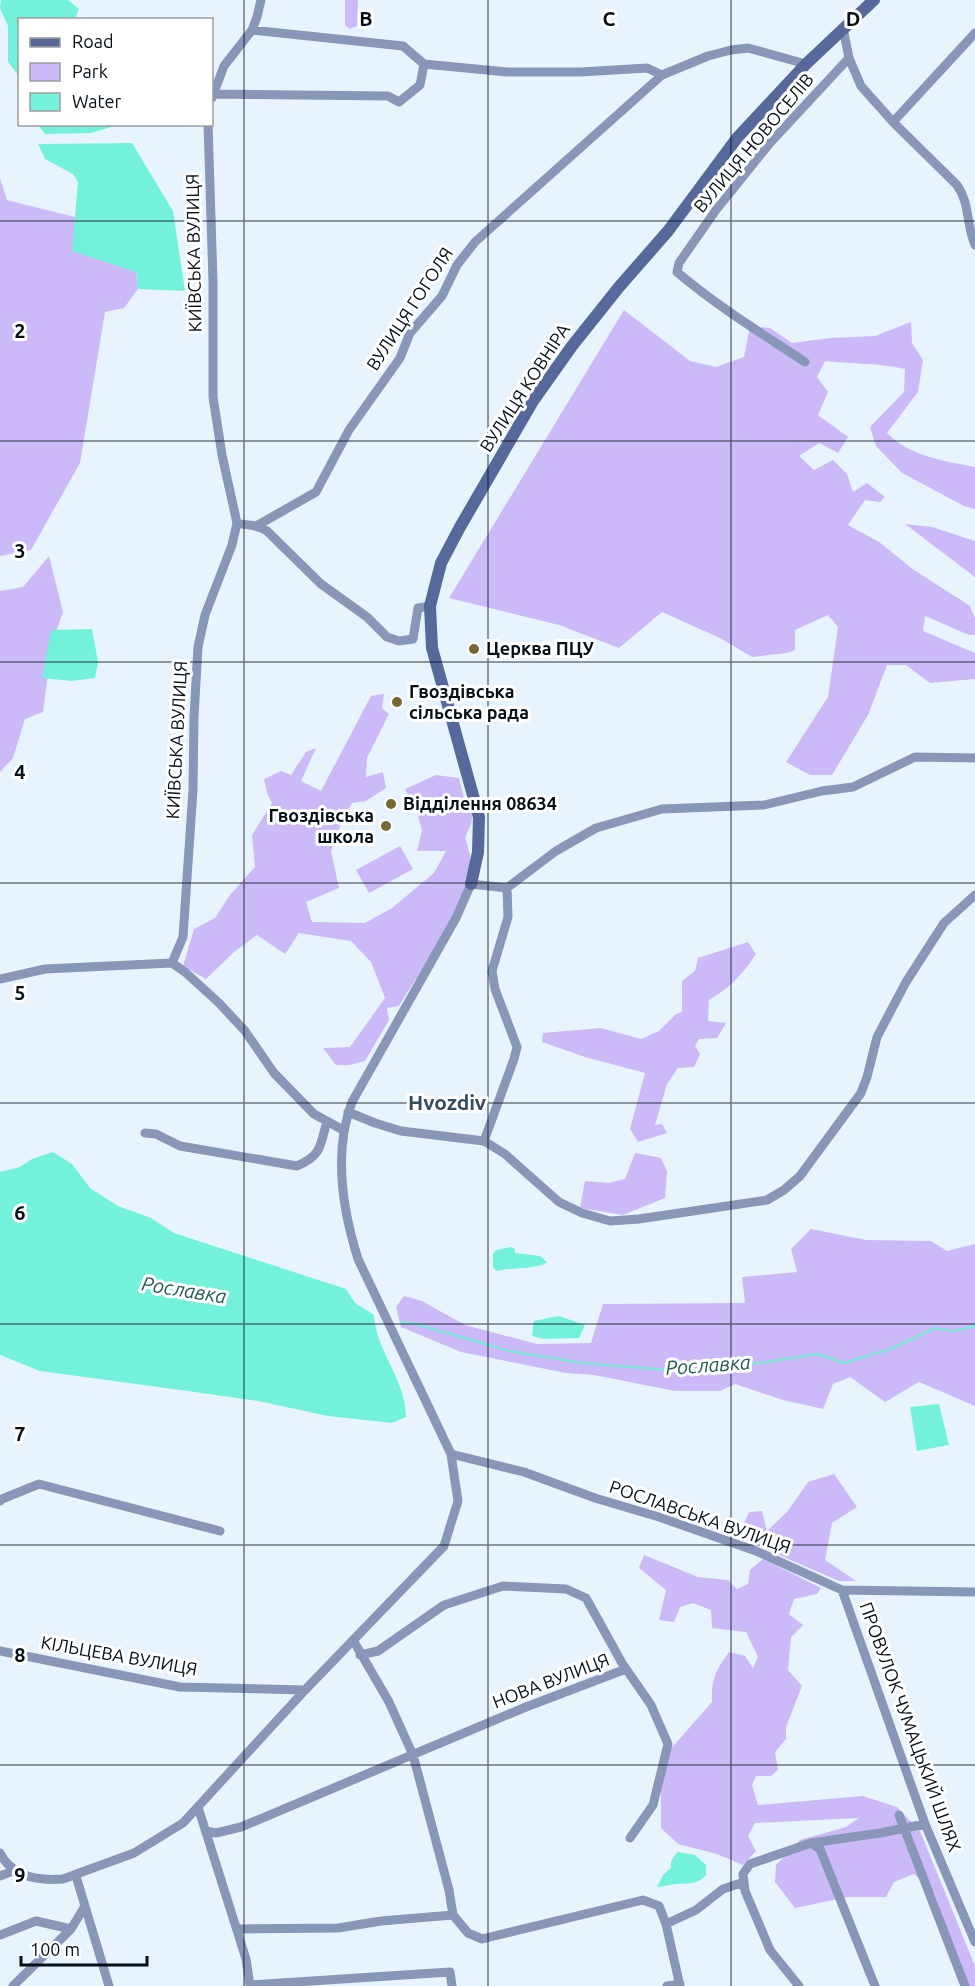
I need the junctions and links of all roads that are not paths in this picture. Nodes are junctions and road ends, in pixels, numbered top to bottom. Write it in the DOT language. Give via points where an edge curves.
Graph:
graph roads {
  1 [pos="261,0"];
  2 [pos="874,0"];
  3 [pos="843,28"];
  4 [pos="252,30"];
  5 [pos="975,33"];
  6 [pos="849,58"];
  7 [pos="424,64"];
  8 [pos="806,64"];
  9 [pos="662,75"];
  10 [pos="213,94"];
  11 [pos="213,97"];
  12 [pos="893,122"];
  13 [pos="208,126"];
  14 [pos="975,245"];
  15 [pos="805,362"];
  16 [pos="237,523"];
  17 [pos="258,525"];
  18 [pos="430,606"];
  19 [pos="975,758"];
  20 [pos="471,884"];
  21 [pos="507,888"];
  22 [pos="975,896"];
  23 [pos="172,963"];
  24 [pos="0,979"];
  25 [pos="348,1112"];
  26 [pos="327,1121"];
  27 [pos="343,1130"];
  28 [pos="145,1134"];
  29 [pos="484,1141"];
  30 [pos="451,1454"];
  31 [pos="0,1502"];
  32 [pos="220,1531"];
  33 [pos="842,1590"];
  34 [pos="975,1592"];
  35 [pos="353,1640"];
  36 [pos="0,1651"];
  37 [pos="360,1655"];
  38 [pos="626,1669"];
  39 [pos="305,1690"];
  40 [pos="413,1755"];
  41 [pos="198,1807"];
  42 [pos="899,1815"];
  43 [pos="925,1824"];
  44 [pos="905,1829"];
  45 [pos="206,1831"];
  46 [pos="630,1838"];
  47 [pos="811,1843"];
  48 [pos="0,1854"];
  49 [pos="13,1871"];
  50 [pos="0,1876"];
  51 [pos="76,1876"];
  52 [pos="744,1882"];
  53 [pos="85,1906"];
  54 [pos="453,1915"];
  55 [pos="666,1924"];
  56 [pos="71,1929"];
  57 [pos="237,1929"];
  58 [pos="0,1935"];
  59 [pos="975,1942"];
  60 [pos="250,1985"];
  61 [pos="680,1985"];
  62 [pos="13,1986"];
  63 [pos="109,1986"];
  64 [pos="452,1986"];
  65 [pos="667,1986"];
  66 [pos="799,1986"];
  67 [pos="875,1986"];
  68 [pos="965,1986"];
  1 -- 4 [label="street"];
  2 -- 3 [label="street, ВУЛИЦЯ КОВНІРА"];
  3 -- 6 [label="street"];
  3 -- 8 [label="street, ВУЛИЦЯ КОВНІРА"];
  4 -- 7 [label="street" via="403,45"];
  4 -- 10 [label="street" via="224,66"];
  5 -- 12 [label="street"];
  6 -- 12 [label="street" via="861,86"];
  6 -- 15 [label="street, ВУЛИЦЯ НОВОСЕЛІВ" via="770,143 716,210 679,263 677,272"];
  7 -- 9 [label="street" via="507,72 647,68"];
  7 -- 11 [label="street" via="420,85 399,102 388,96"];
  8 -- 9 [label="street, ВУЛИЦЯ ГОГОЛЯ" via="748,48 708,56"];
  8 -- 18 [label="street, ВУЛИЦЯ КОВНІРА" via="737,138 533,401 441,563"];
  9 -- 17 [label="street, ВУЛИЦЯ ГОГОЛЯ" via="474,242 442,296 410,333 400,358 349,430 316,492"];
  12 -- 14 [label="street" via="964,194"];
  13 -- 16 [label="street, КИЇВСЬКА ВУЛИЦЯ" via="213,397"];
  16 -- 17 [label="street"];
  16 -- 23 [label="street, КИЇВСЬКА ВУЛИЦЯ" via="198,647 183,937"];
  17 -- 18 [label="street" via="321,584 387,637 399,641 413,639 418,608"];
  18 -- 20 [label="street, ВУЛИЦЯ КОВНІРА" via="432,648 479,817 478,852"];
  19 -- 21 [label="street" via="915,757 853,787 764,805 662,809 596,828 556,851"];
  20 -- 21 [label="street"];
  20 -- 25 [label="street"];
  21 -- 29 [label="street" via="508,917 492,971 517,1047"];
  22 -- 29 [label="street" via="944,923 906,982 877,1037 861,1093 800,1176 767,1200 610,1221 559,1202 505,1154"];
  23 -- 24 [label="street" via="45,969"];
  23 -- 26 [label="street" via="219,1003 245,1031 274,1073 314,1114"];
  25 -- 27 [label="street"];
  25 -- 29 [label="street" via="401,1131"];
  26 -- 27 [label="street"];
  26 -- 28 [label="street" via="313,1159 297,1166 180,1146 156,1134"];
  27 -- 30 [label="street" via="341,1175 358,1258"];
  30 -- 33 [label="street, РОСЛАВСЬКА ВУЛИЦЯ" via="659,1517 756,1551"];
  30 -- 35 [label="street" via="458,1501 444,1546"];
  31 -- 32 [label="street" via="39,1484"];
  33 -- 34 [label="street, РОСЛАВСЬКА ВУЛИЦЯ"];
  33 -- 43 [label="street, ПРОВУЛОК ЧУМАЦЬКИЙ ШЛЯХ"];
  35 -- 37 [label="street"];
  35 -- 39 [label="street"];
  36 -- 39 [label="street, КІЛЬЦЕВА ВУЛИЦЯ" via="180,1687"];
  37 -- 38 [label="street" via="378,1651 454,1601 503,1586 566,1589 586,1598"];
  37 -- 40 [label="street" via="389,1702"];
  38 -- 40 [label="street, НОВА ВУЛИЦЯ"];
  38 -- 46 [label="street, НОВА ВУЛИЦЯ" via="651,1705 668,1744 653,1805"];
  39 -- 41 [label="street"];
  40 -- 45 [label="street, НОВА ВУЛИЦЯ" via="242,1827 216,1833"];
  40 -- 54 [label="street"];
  41 -- 45 [label="street"];
  41 -- 51 [label="street" via="183,1823 134,1853"];
  42 -- 44 [label="street"];
  43 -- 44 [label="street"];
  43 -- 59 [label="street, ПРОВУЛОК ЧУМАЦЬКИЙ ШЛЯХ"];
  44 -- 47 [label="street"];
  44 -- 68 [label="street"];
  45 -- 57 [label="street"];
  47 -- 52 [label="street" via="750,1864 743,1874"];
  47 -- 67 [label="street" via="820,1849"];
  48 -- 49 [label="street"];
  49 -- 50 [label="street"];
  49 -- 51 [label="street" via="51,1880"];
  51 -- 53 [label="street"];
  52 -- 55 [label="street" via="723,1889 696,1910"];
  52 -- 66 [label="street" via="770,1950"];
  53 -- 56 [label="street"];
  53 -- 63 [label="street"];
  54 -- 55 [label="street" via="468,1933 482,1939 642,1900 659,1905"];
  54 -- 57 [label="street" via="338,1928"];
  55 -- 61 [label="street"];
  56 -- 58 [label="street" via="36,1921"];
  56 -- 62 [label="street"];
  57 -- 60 [label="street"];
  60 -- 64 [label="street" via="450,1972"];
  61 -- 65 [label="street"];
}
